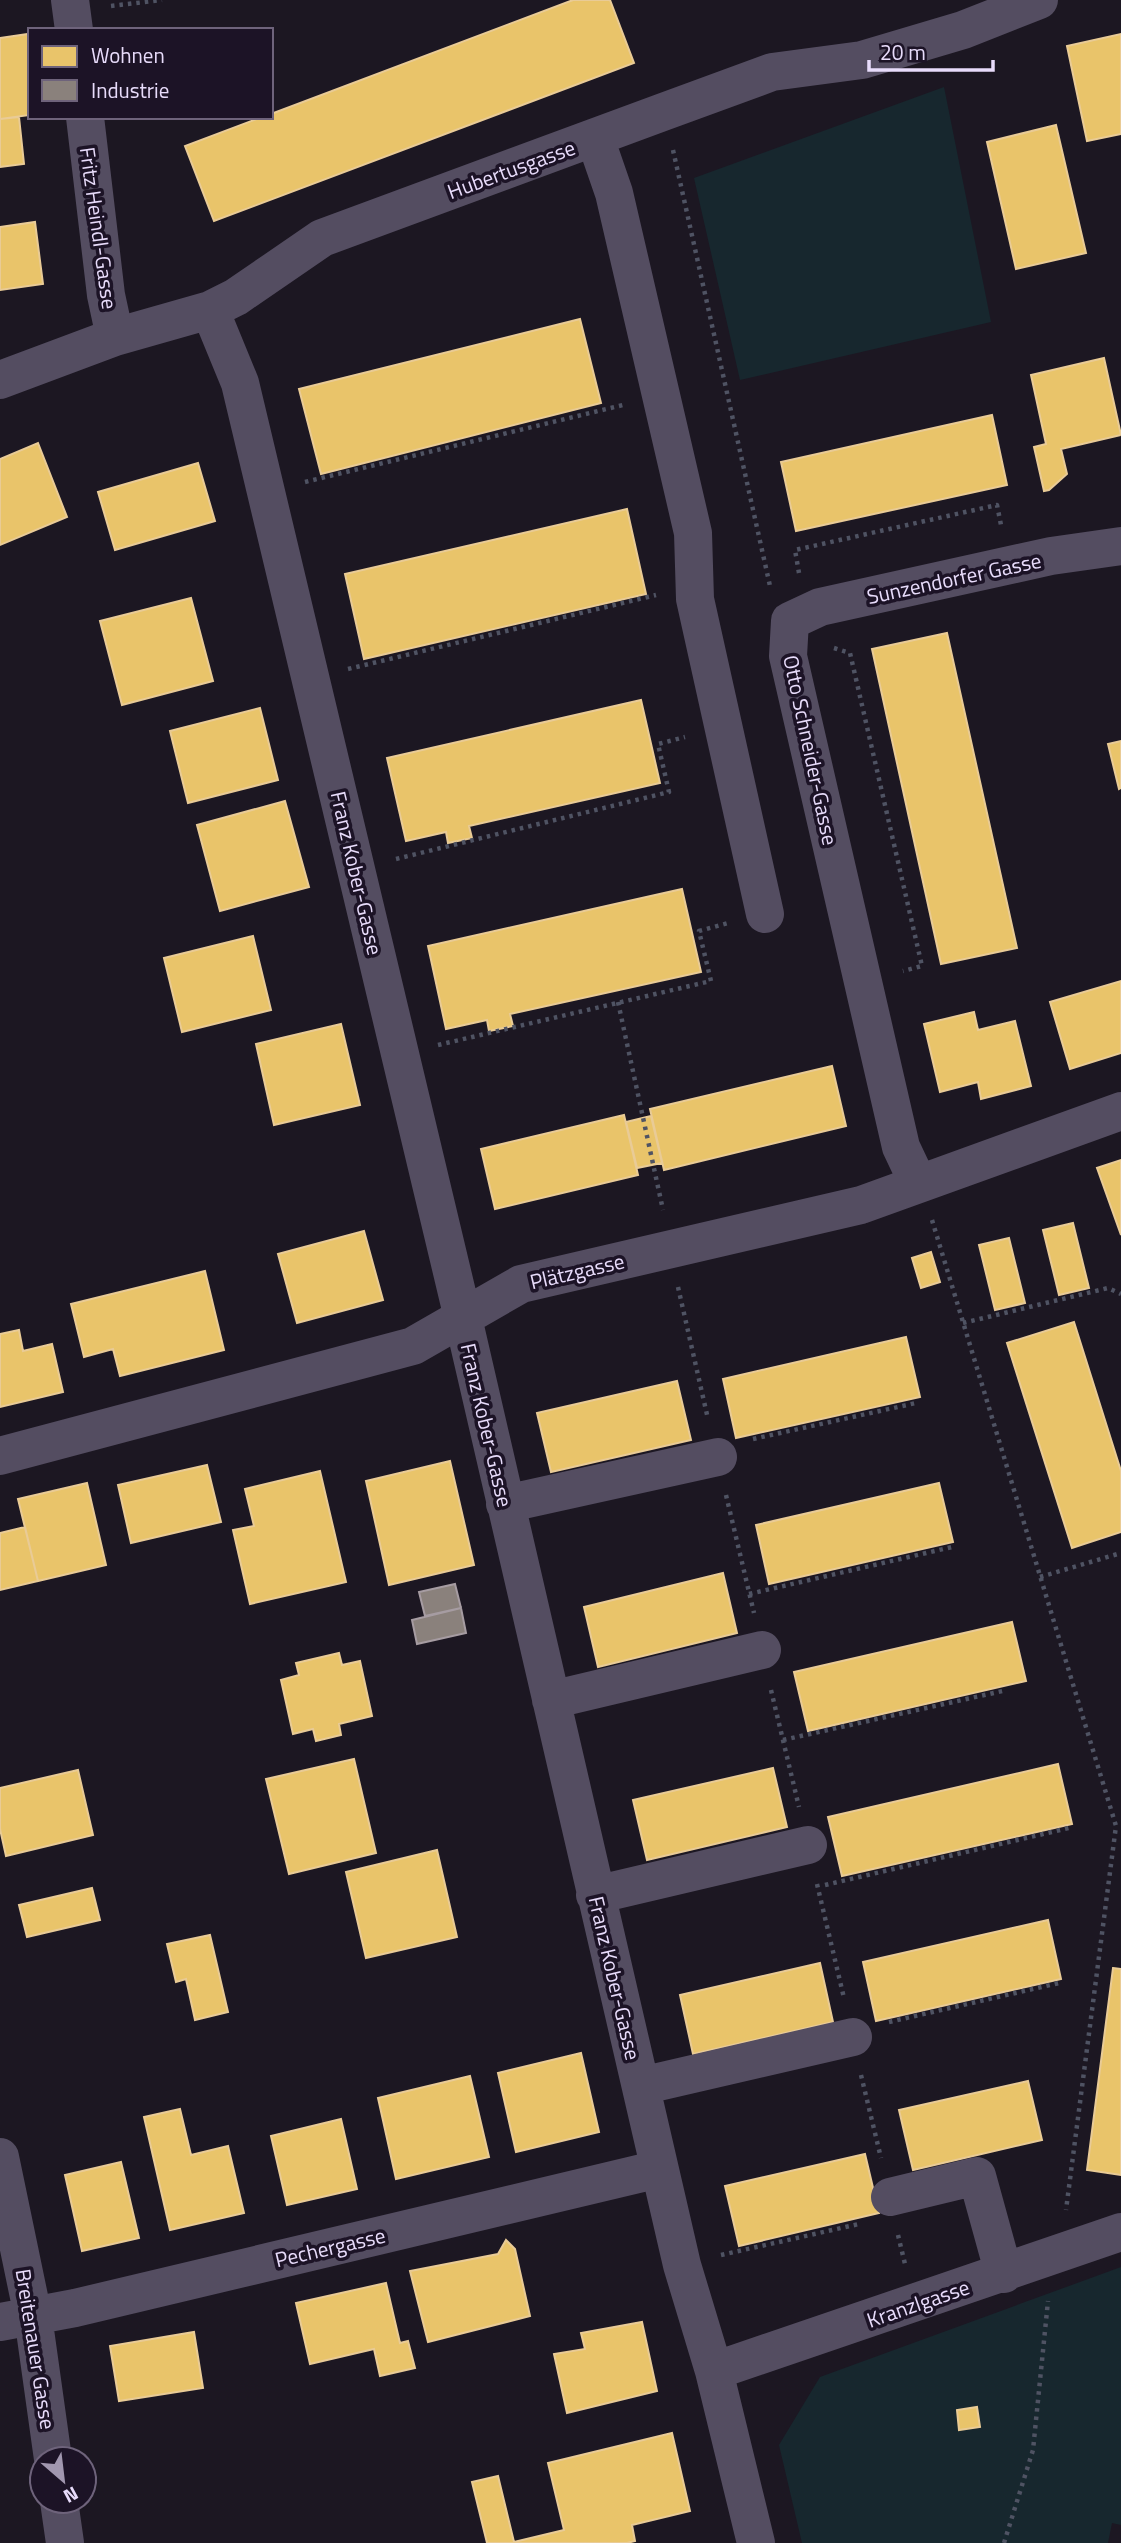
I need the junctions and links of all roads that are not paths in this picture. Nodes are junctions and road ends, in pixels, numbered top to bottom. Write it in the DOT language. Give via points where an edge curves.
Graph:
graph roads {
  1 [pos="1039,0"];
  2 [pos="960,15"];
  3 [pos="85,119"];
  4 [pos="595,138"];
  5 [pos="211,310"];
  6 [pos="116,337"];
  7 [pos="0,380"];
  8 [pos="1121,546"];
  9 [pos="790,621"];
  10 [pos="765,914"];
  11 [pos="1121,1111"];
  12 [pos="918,1184"];
  13 [pos="463,1318"];
  14 [pos="730,1449"];
  15 [pos="0,1456"];
  16 [pos="505,1504"];
  17 [pos="762,1650"];
  18 [pos="551,1700"];
  19 [pos="808,1845"];
  20 [pos="595,1895"];
  21 [pos="865,2031"];
  22 [pos="641,2086"];
  23 [pos="0,2157"];
  24 [pos="659,2169"];
  25 [pos="879,2209"];
  26 [pos="1121,2232"];
  27 [pos="1004,2274"];
  28 [pos="16,2319"];
  29 [pos="714,2371"];
  30 [pos="49,2445"];
  31 [pos="61,2515"];
  32 [pos="65,2543"];
  33 [pos="756,2543"];
  1 -- 2 [label="street, Hubertusgasse"];
  2 -- 4 [label="street, Hubertusgasse" via="862,60 772,72"];
  3 -- 6 [label="street, Fritz Heindl-Gasse" via="106,295"];
  4 -- 5 [label="street, Hubertusgasse" via="322,238"];
  4 -- 10 [label="street" via="614,193 693,533 695,599"];
  5 -- 6 [label="street, Hubertusgasse"];
  5 -- 13 [label="street, Franz Kober-Gasse" via="240,383"];
  6 -- 7 [label="street, Hubertusgasse"];
  8 -- 9 [label="street, Sunzendorfer Gasse" via="1051,556 820,607"];
  9 -- 12 [label="street, Otto Schneider-Gasse" via="788,656 901,1147"];
  11 -- 12 [label="street, Plätzgasse"];
  12 -- 13 [label="street, Plätzgasse" via="861,1205 521,1284"];
  13 -- 15 [label="street, Plätzgasse" via="413,1346"];
  13 -- 16 [label="street, Franz Kober-Gasse"];
  14 -- 16 [label="street"];
  16 -- 18 [label="street, Franz Kober-Gasse"];
  17 -- 18 [label="street"];
  18 -- 20 [label="street, Franz Kober-Gasse"];
  19 -- 20 [label="street"];
  20 -- 22 [label="street, Franz Kober-Gasse"];
  21 -- 22 [label="street"];
  22 -- 24 [label="street, Franz Kober-Gasse"];
  23 -- 28 [label="street, Breitenauer Gasse"];
  24 -- 28 [label="street, Pechergasse"];
  24 -- 29 [label="street, Franz Kober-Gasse"];
  25 -- 27 [label="street" via="977,2176"];
  26 -- 27 [label="street, Kranzlgasse"];
  27 -- 29 [label="street, Kranzlgasse"];
  28 -- 30 [label="street, Breitenauer Gasse"];
  29 -- 33 [label="street, Franz Kober-Gasse"];
  31 -- 32 [label="street"];
}
